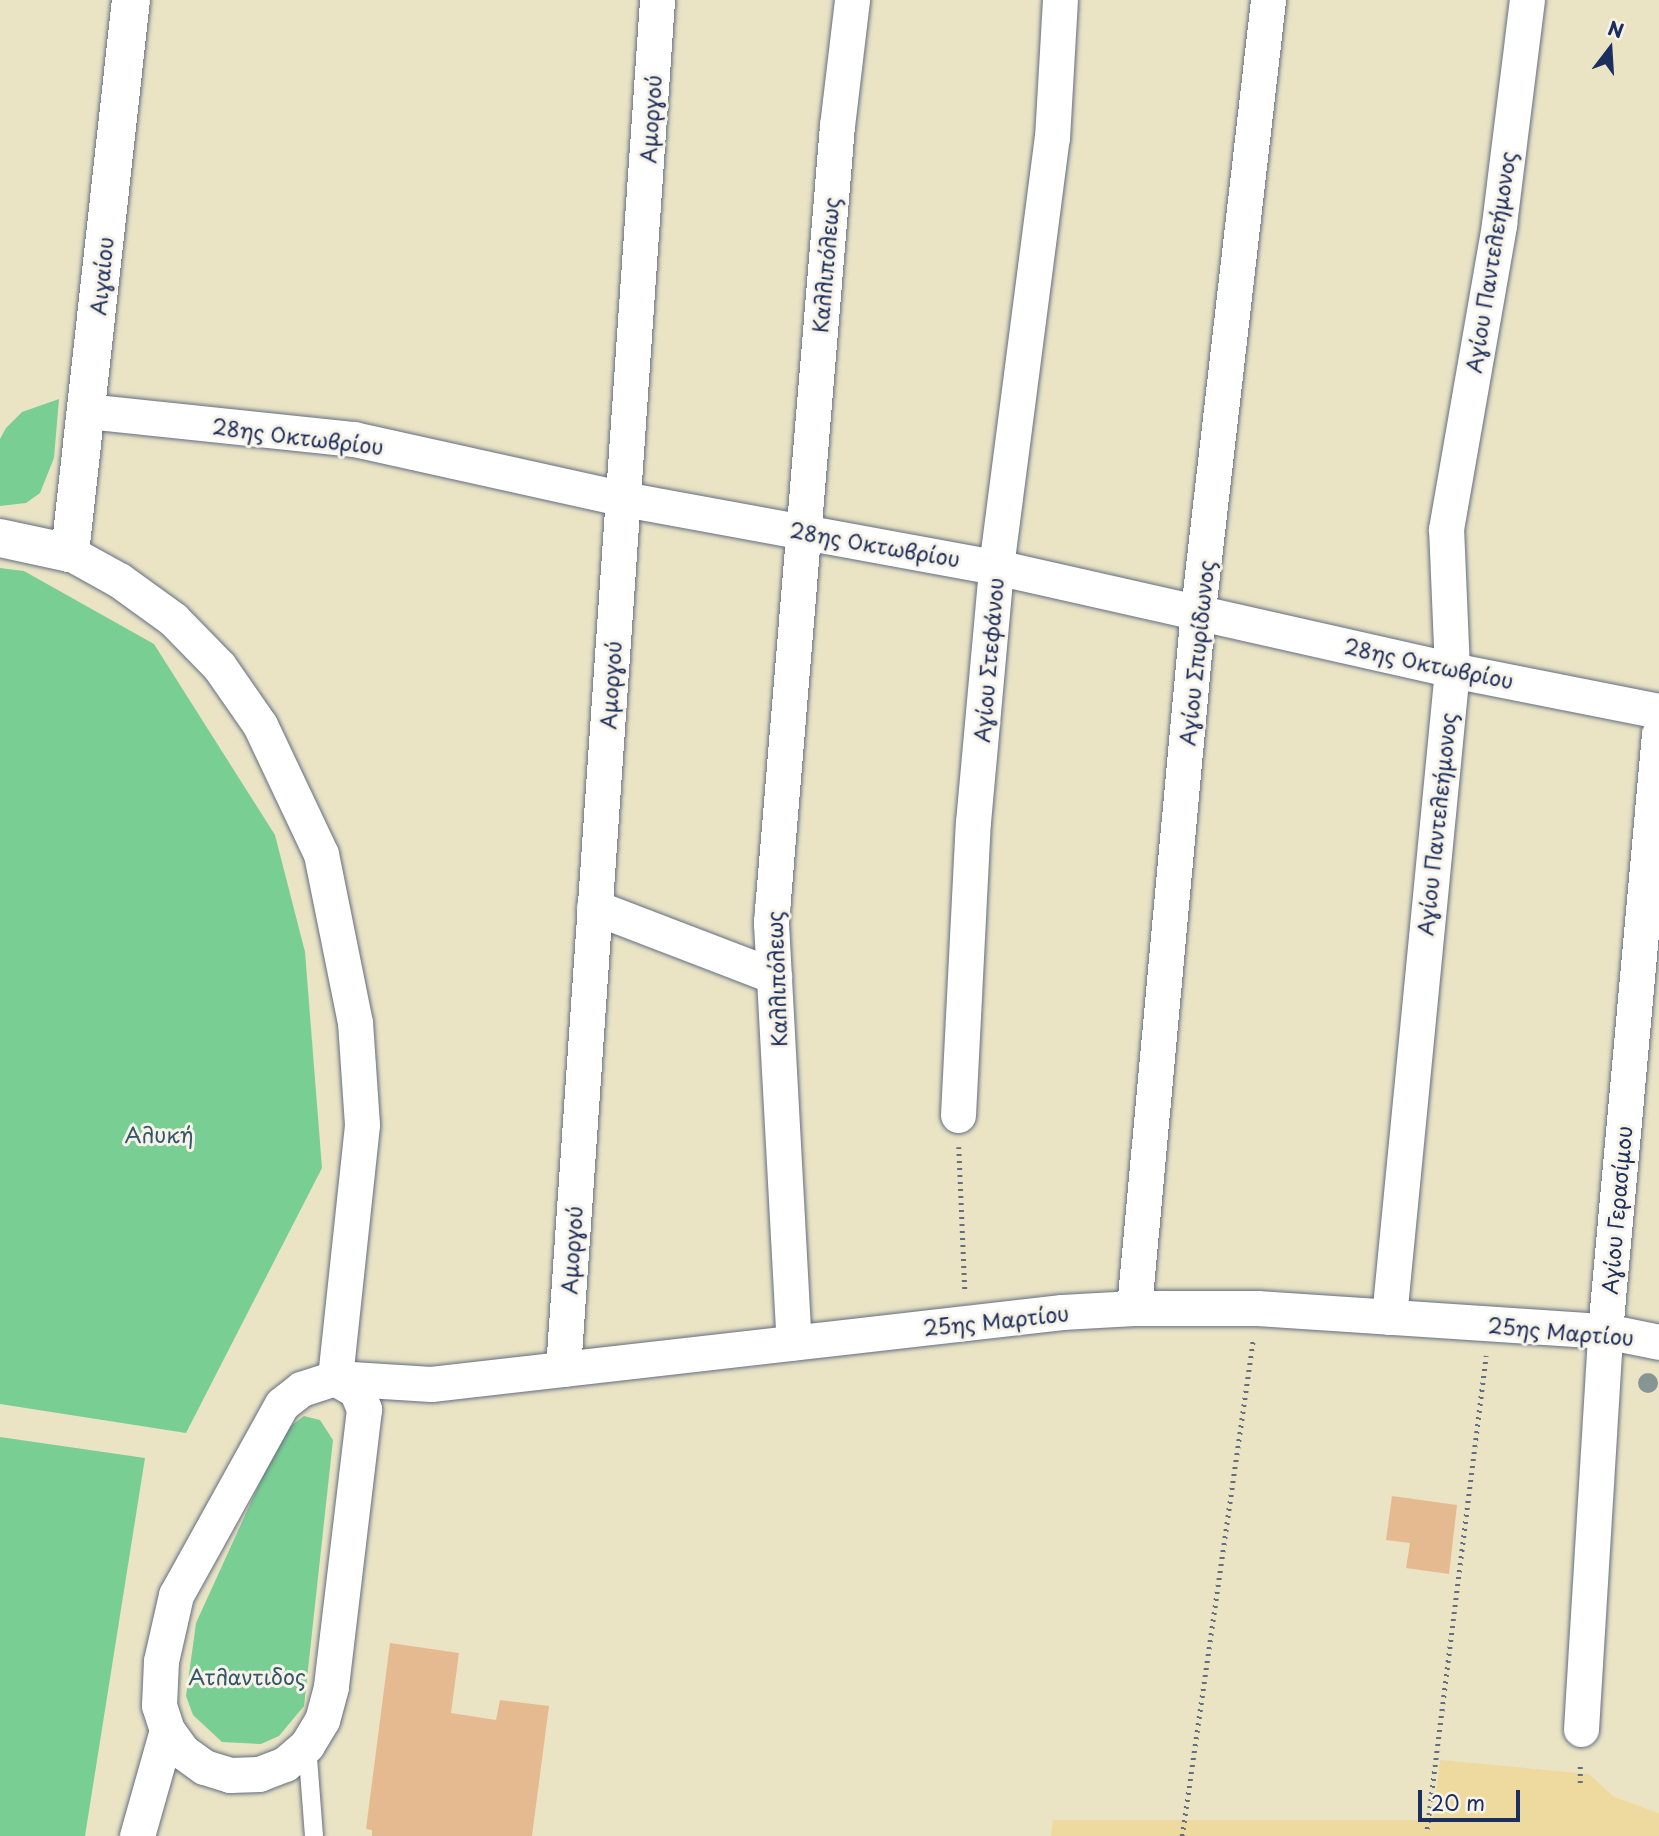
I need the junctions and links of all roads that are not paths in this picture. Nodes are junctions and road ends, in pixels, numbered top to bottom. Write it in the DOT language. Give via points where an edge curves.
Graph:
graph roads {
  1 [pos="131,0"];
  2 [pos="657,0"];
  3 [pos="852,0"];
  4 [pos="1060,0"];
  5 [pos="1268,0"];
  6 [pos="1527,0"];
  7 [pos="86,411"];
  8 [pos="624,499"];
  9 [pos="807,532"];
  10 [pos="0,538"];
  11 [pos="70,553"];
  12 [pos="996,567"];
  13 [pos="1198,610"];
  14 [pos="1452,670"];
  15 [pos="1659,711"];
  16 [pos="1659,734"];
  17 [pos="594,907"];
  18 [pos="774,976"];
  19 [pos="958,1115"];
  20 [pos="1134,1308"];
  21 [pos="1390,1317"];
  22 [pos="1605,1331"];
  23 [pos="794,1342"];
  24 [pos="1659,1342"];
  25 [pos="563,1369"];
  26 [pos="335,1378"];
  27 [pos="167,1730"];
  28 [pos="1581,1730"];
  29 [pos="307,1745"];
  30 [pos="137,1836"];
  31 [pos="312,1836"];
  1 -- 7 [label="main road, Αιγαίου"];
  2 -- 8 [label="street, Αμοργού"];
  3 -- 9 [label="street, Καλλιπόλεως"];
  4 -- 12 [label="street, Αγίου Στεφάνου" via="1052,138"];
  5 -- 13 [label="street, Αγίου Σπυρίδωνος"];
  6 -- 14 [label="street, Αγίου Παντελεήμονος" via="1499,224 1446,529"];
  7 -- 8 [label="street, 28ης Οκτωβρίου" via="354,439"];
  7 -- 11 [label="main road, Αιγαίου"];
  8 -- 9 [label="street, 28ης Οκτωβρίου"];
  8 -- 17 [label="street, Αμοργού"];
  9 -- 12 [label="street, 28ης Οκτωβρίου"];
  9 -- 18 [label="street, Καλλιπόλεως" via="771,923"];
  10 -- 11 [label="main road"];
  11 -- 26 [label="street" via="119,580 173,619 219,666 260,725 321,854 355,1022 362,1125"];
  12 -- 13 [label="street, 28ης Οκτωβρίου"];
  12 -- 19 [label="street, Αγίου Στεφάνου" via="973,822"];
  13 -- 14 [label="street, 28ης Οκτωβρίου"];
  13 -- 20 [label="street, Αγίου Σπυρίδωνος"];
  14 -- 15 [label="street, 28ης Οκτωβρίου"];
  14 -- 21 [label="street, Αγίου Παντελεήμονος"];
  16 -- 22 [label="street, Αγίου Γερασίμου"];
  17 -- 18 [label="street"];
  17 -- 25 [label="street, Αμοργού"];
  18 -- 23 [label="street, Καλλιπόλεως"];
  20 -- 21 [label="street, 25ης Μαρτίου" via="1257,1308"];
  20 -- 23 [label="street, 25ης Μαρτίου"];
  21 -- 22 [label="street, 25ης Μαρτίου"];
  22 -- 24 [label="street, 25ης Μαρτίου"];
  22 -- 28 [label="street, Αγίου Γερασίμου"];
  23 -- 25 [label="street, 25ης Μαρτίου"];
  25 -- 26 [label="street, 25ης Μαρτίου" via="431,1384"];
  26 -- 27 [label="street" via="302,1389 282,1404 176,1595 162,1661 159,1705"];
  26 -- 29 [label="street" via="356,1390 364,1409 331,1687 322,1720"];
  27 -- 29 [label="street" via="183,1752 204,1767 230,1775 258,1774 285,1763"];
  27 -- 30 [label="street"];
  29 -- 31 [label="lane"];
}
